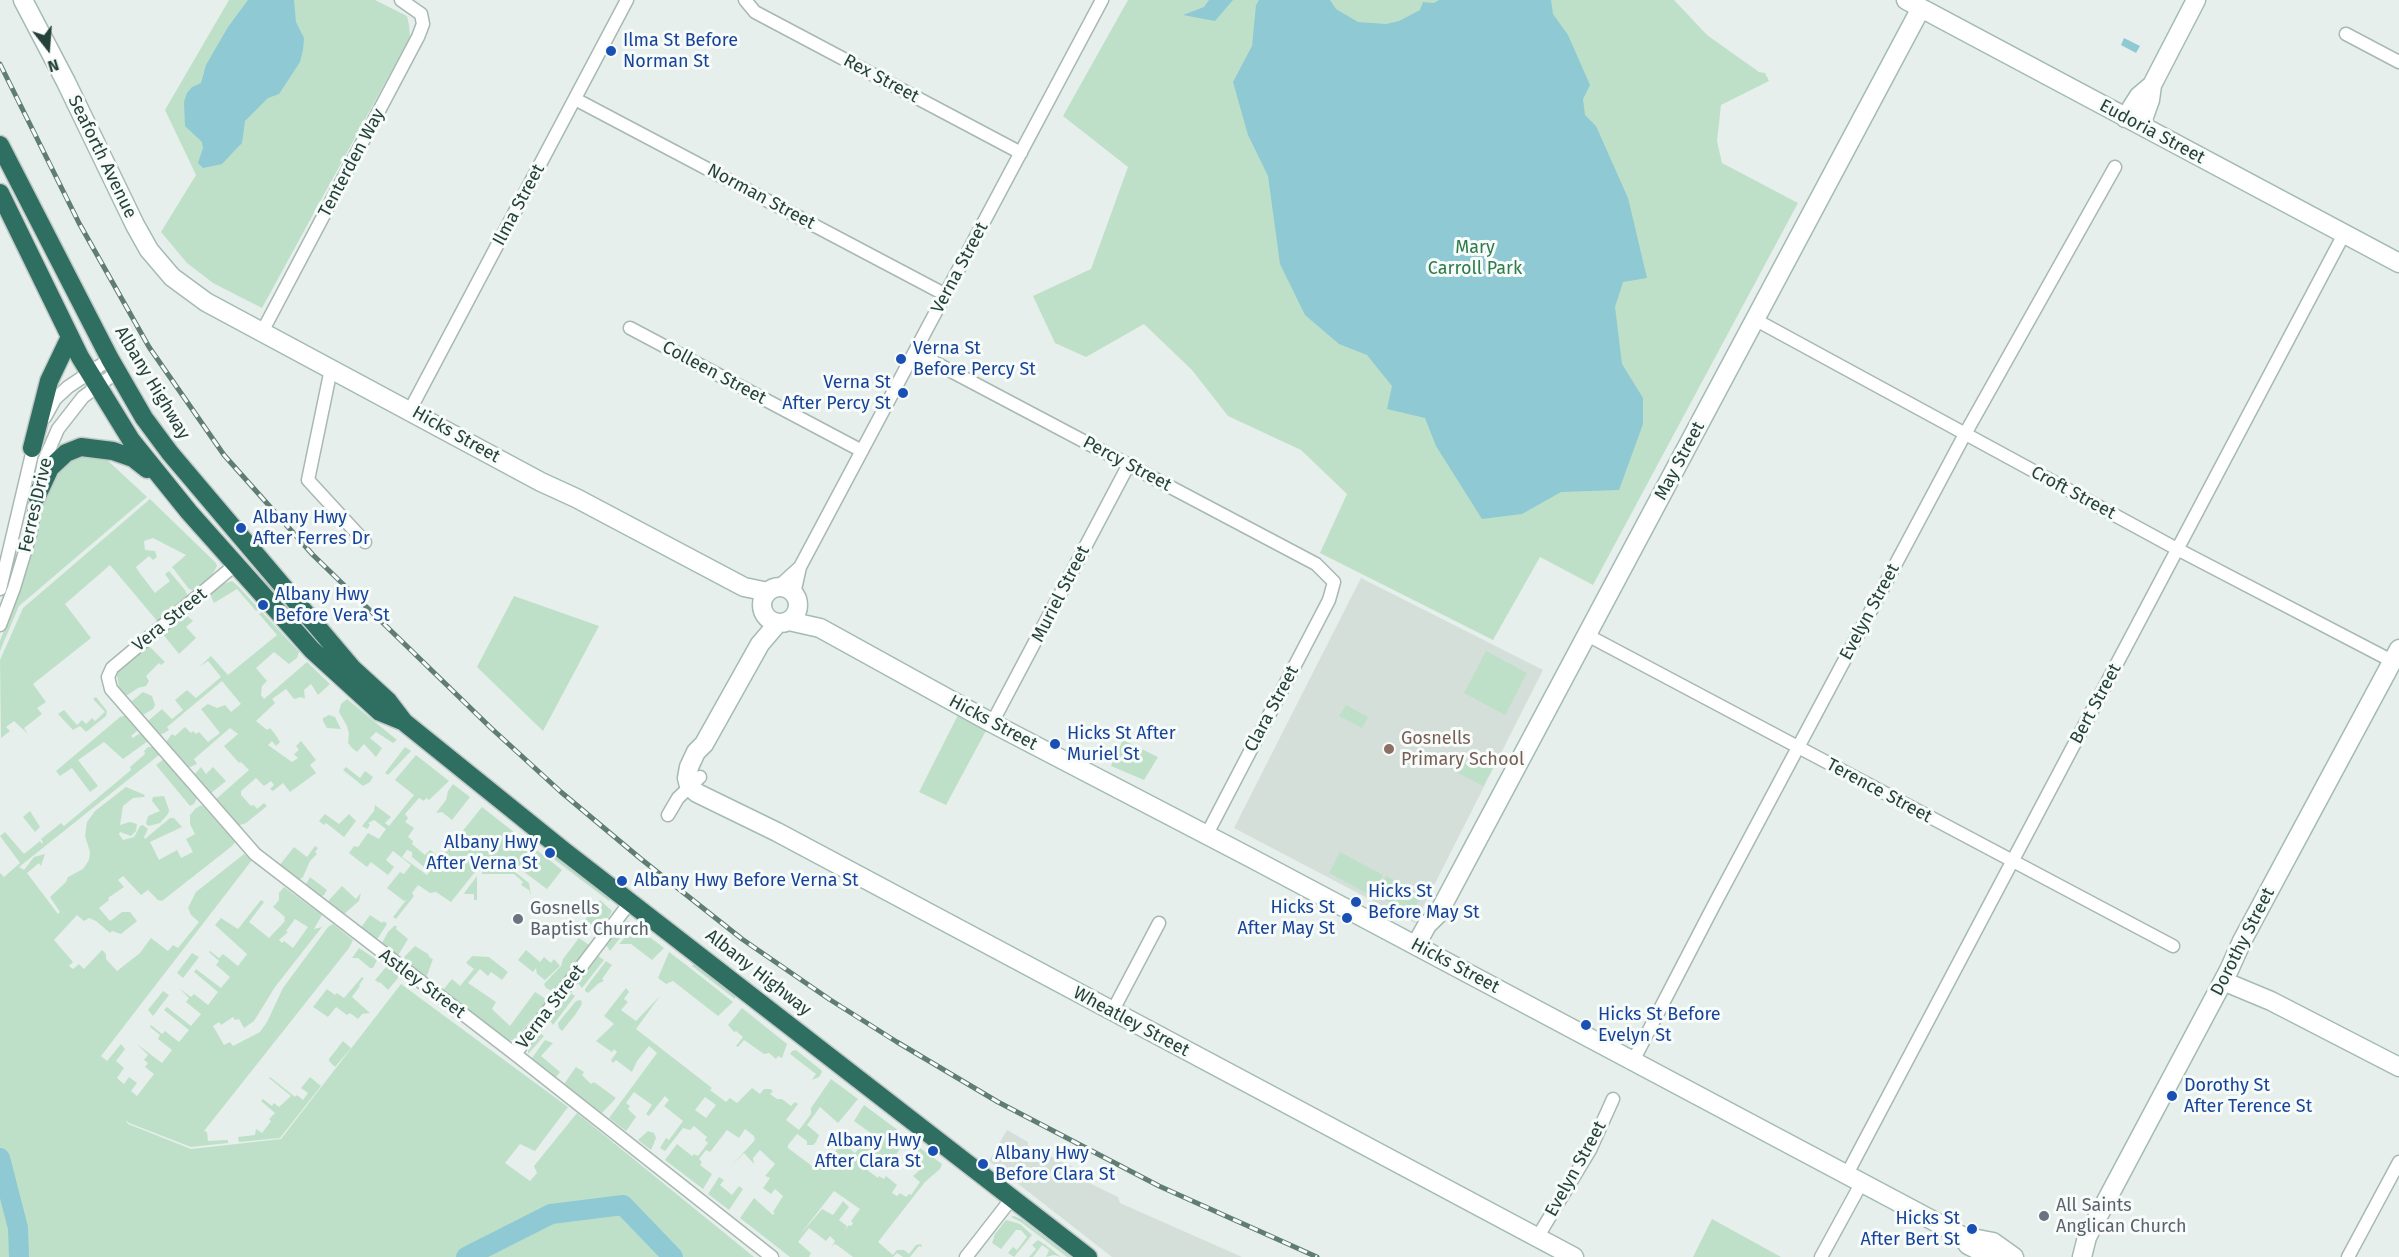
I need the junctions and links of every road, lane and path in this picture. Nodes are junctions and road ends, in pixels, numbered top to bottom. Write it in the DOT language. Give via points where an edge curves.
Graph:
graph roads {
  1 [pos="23,0"];
  2 [pos="400,0"];
  3 [pos="627,0"];
  4 [pos="745,0"];
  5 [pos="1102,0"];
  6 [pos="2196,0"];
  7 [pos="1913,4"];
  8 [pos="2346,34"];
  9 [pos="2399,62"];
  10 [pos="575,99"];
  11 [pos="2133,122"];
  12 [pos="0,145"];
  13 [pos="1021,153"];
  14 [pos="2115,167"];
  15 [pos="0,194"];
  16 [pos="2344,234"];
  17 [pos="2399,262"];
  18 [pos="172,277"];
  19 [pos="946,295"];
  20 [pos="1756,320"];
  21 [pos="630,328"];
  22 [pos="262,332"];
  23 [pos="70,337"];
  24 [pos="915,352"];
  25 [pos="113,365"];
  26 [pos="331,369"];
  27 [pos="93,380"];
  28 [pos="410,410"];
  29 [pos="1965,435"];
  30 [pos="32,448"];
  31 [pos="862,451"];
  32 [pos="1129,464"];
  33 [pos="161,479"];
  34 [pos="37,496"];
  35 [pos="365,542"];
  36 [pos="2178,549"];
  37 [pos="235,565"];
  38 [pos="1334,582"];
  39 [pos="0,589"];
  40 [pos="779,605"];
  41 [pos="0,624"];
  42 [pos="1587,635"];
  43 [pos="2396,655"];
  44 [pos="108,677"];
  45 [pos="404,722"];
  46 [pos="992,723"];
  47 [pos="1798,748"];
  48 [pos="694,782"];
  49 [pos="668,815"];
  50 [pos="1207,834"];
  51 [pos="2012,862"];
  52 [pos="631,902"];
  53 [pos="1160,923"];
  54 [pos="2173,946"];
  55 [pos="1422,948"];
  56 [pos="2226,975"];
  57 [pos="1112,1012"];
  58 [pos="515,1054"];
  59 [pos="1633,1061"];
  60 [pos="2399,1067"];
  61 [pos="1613,1099"];
  62 [pos="2399,1162"];
  63 [pos="1854,1178"];
  64 [pos="1012,1198"];
  65 [pos="1962,1236"];
  66 [pos="2087,1237"];
  67 [pos="1538,1238"];
  68 [pos="772,1257"];
  69 [pos="966,1257"];
  70 [pos="1088,1257"];
  71 [pos="1574,1257"];
  72 [pos="1821,1257"];
  73 [pos="1992,1257"];
  74 [pos="2013,1257"];
  75 [pos="2070,1257"];
  76 [pos="2082,1257"];
  77 [pos="2348,1257"];
  1 -- 18 [label="street, Seaforth Avenue" via="135,225 149,250"];
  2 -- 22 [label="street, Tenterden Way" via="421,14 423,24 418,38"];
  3 -- 10 [label="street, Ilma Street"];
  4 -- 13 [label="street, Rex Street" via="755,12"];
  5 -- 13 [label="street, Verna Street"];
  6 -- 11 [label="street" via="2152,85 2139,96"];
  7 -- 11 [label="street, Eudoria Street"];
  7 -- 20 [label="street, May Street"];
  8 -- 9 [label="street"];
  10 -- 19 [label="street, Norman Street"];
  10 -- 28 [label="street, Ilma Street"];
  11 -- 16 [label="street, Eudoria Street"];
  12 -- 25 [label="highway, Albany Highway"];
  13 -- 19 [label="street, Verna Street"];
  14 -- 29 [label="street, Evelyn Street"];
  15 -- 23 [label="highway, Albany Highway"];
  16 -- 17 [label="street, Eudoria Street"];
  16 -- 36 [label="street, Bert Street"];
  18 -- 22 [label="street, Hicks Street" via="206,302"];
  19 -- 24 [label="street, Verna Street"];
  20 -- 29 [label="street, Croft Street"];
  20 -- 42 [label="street, May Street"];
  21 -- 31 [label="street, Colleen Street"];
  22 -- 26 [label="street, Hicks Street"];
  23 -- 27 [label="highway, Albany Highway"];
  23 -- 30 [label="highway" via="49,381"];
  24 -- 31 [label="street, Verna Street"];
  24 -- 32 [label="street, Percy Street"];
  25 -- 27 [label="street, Ferres Drive"];
  25 -- 27 [label="street, Ferres Drive"];
  25 -- 45 [label="highway, Albany Highway" via="170,453 353,669 388,701"];
  26 -- 28 [label="street, Hicks Street"];
  26 -- 35 [label="street" via="308,480"];
  27 -- 30 [label="street, Ferres Drive" via="55,399"];
  27 -- 33 [label="highway, Albany Highway"];
  27 -- 34 [label="street, Ferres Drive" via="58,429 44,461"];
  28 -- 40 [label="street, Hicks Street"];
  29 -- 36 [label="street, Croft Street"];
  29 -- 47 [label="street, Evelyn Street"];
  30 -- 39 [label="street, Ferres Drive"];
  31 -- 40 [label="street, Verna Street"];
  32 -- 38 [label="street, Percy Street" via="1316,564"];
  32 -- 46 [label="street, Muriel Street"];
  33 -- 34 [label="highway" via="133,458 81,447 66,453 50,468"];
  33 -- 37 [label="highway, Albany Highway"];
  34 -- 41 [label="street, Ferres Drive" via="15,588"];
  36 -- 43 [label="street, Croft Street"];
  36 -- 51 [label="street, Bert Street"];
  37 -- 44 [label="street, Vera Street" via="112,668"];
  37 -- 45 [label="highway, Albany Highway" via="341,677 380,712"];
  38 -- 50 [label="street, Clara Street" via="1329,600"];
  40 -- 46 [label="street, Hicks Street"];
  40 -- 48 [label="street, Verna Street" via="704,744 696,752 687,778"];
  42 -- 47 [label="street, Terence Street"];
  42 -- 55 [label="street, May Street" via="1438,914 1427,925"];
  43 -- 56 [label="street, Dorothy Street"];
  44 -- 58 [label="street, Astley Street" via="111,689 255,854"];
  45 -- 52 [label="highway, Albany Highway"];
  46 -- 50 [label="street, Hicks Street"];
  47 -- 51 [label="street, Terence Street"];
  47 -- 59 [label="street, Evelyn Street"];
  48 -- 49 [label="street, Verna Street"];
  48 -- 57 [label="street, Wheatley Street" via="711,801"];
  50 -- 55 [label="street, Hicks Street"];
  51 -- 54 [label="street, Terence Street"];
  51 -- 63 [label="street, Bert Street"];
  52 -- 58 [label="street, Verna Street"];
  52 -- 64 [label="highway, Albany Highway"];
  53 -- 57 [label="street"];
  55 -- 59 [label="street, Hicks Street"];
  56 -- 60 [label="street"];
  56 -- 66 [label="street, Dorothy Street"];
  57 -- 67 [label="street, Wheatley Street"];
  58 -- 68 [label="street, Astley Street"];
  59 -- 63 [label="street, Hicks Street"];
  61 -- 67 [label="street, Evelyn Street" via="1590,1150"];
  62 -- 77 [label="street"];
  63 -- 65 [label="street, Hicks Street"];
  63 -- 72 [label="street, Bert Street"];
  64 -- 69 [label="street"];
  64 -- 70 [label="highway, Albany Highway"];
  65 -- 73 [label="street, Hicks Street" via="1968,1245"];
  65 -- 74 [label="street, Hicks Street" via="1993,1242"];
  66 -- 75 [label="street, Dorothy Street"];
  66 -- 76 [label="street, Dorothy Street"];
  67 -- 71 [label="street, Wheatley Street"];
}
